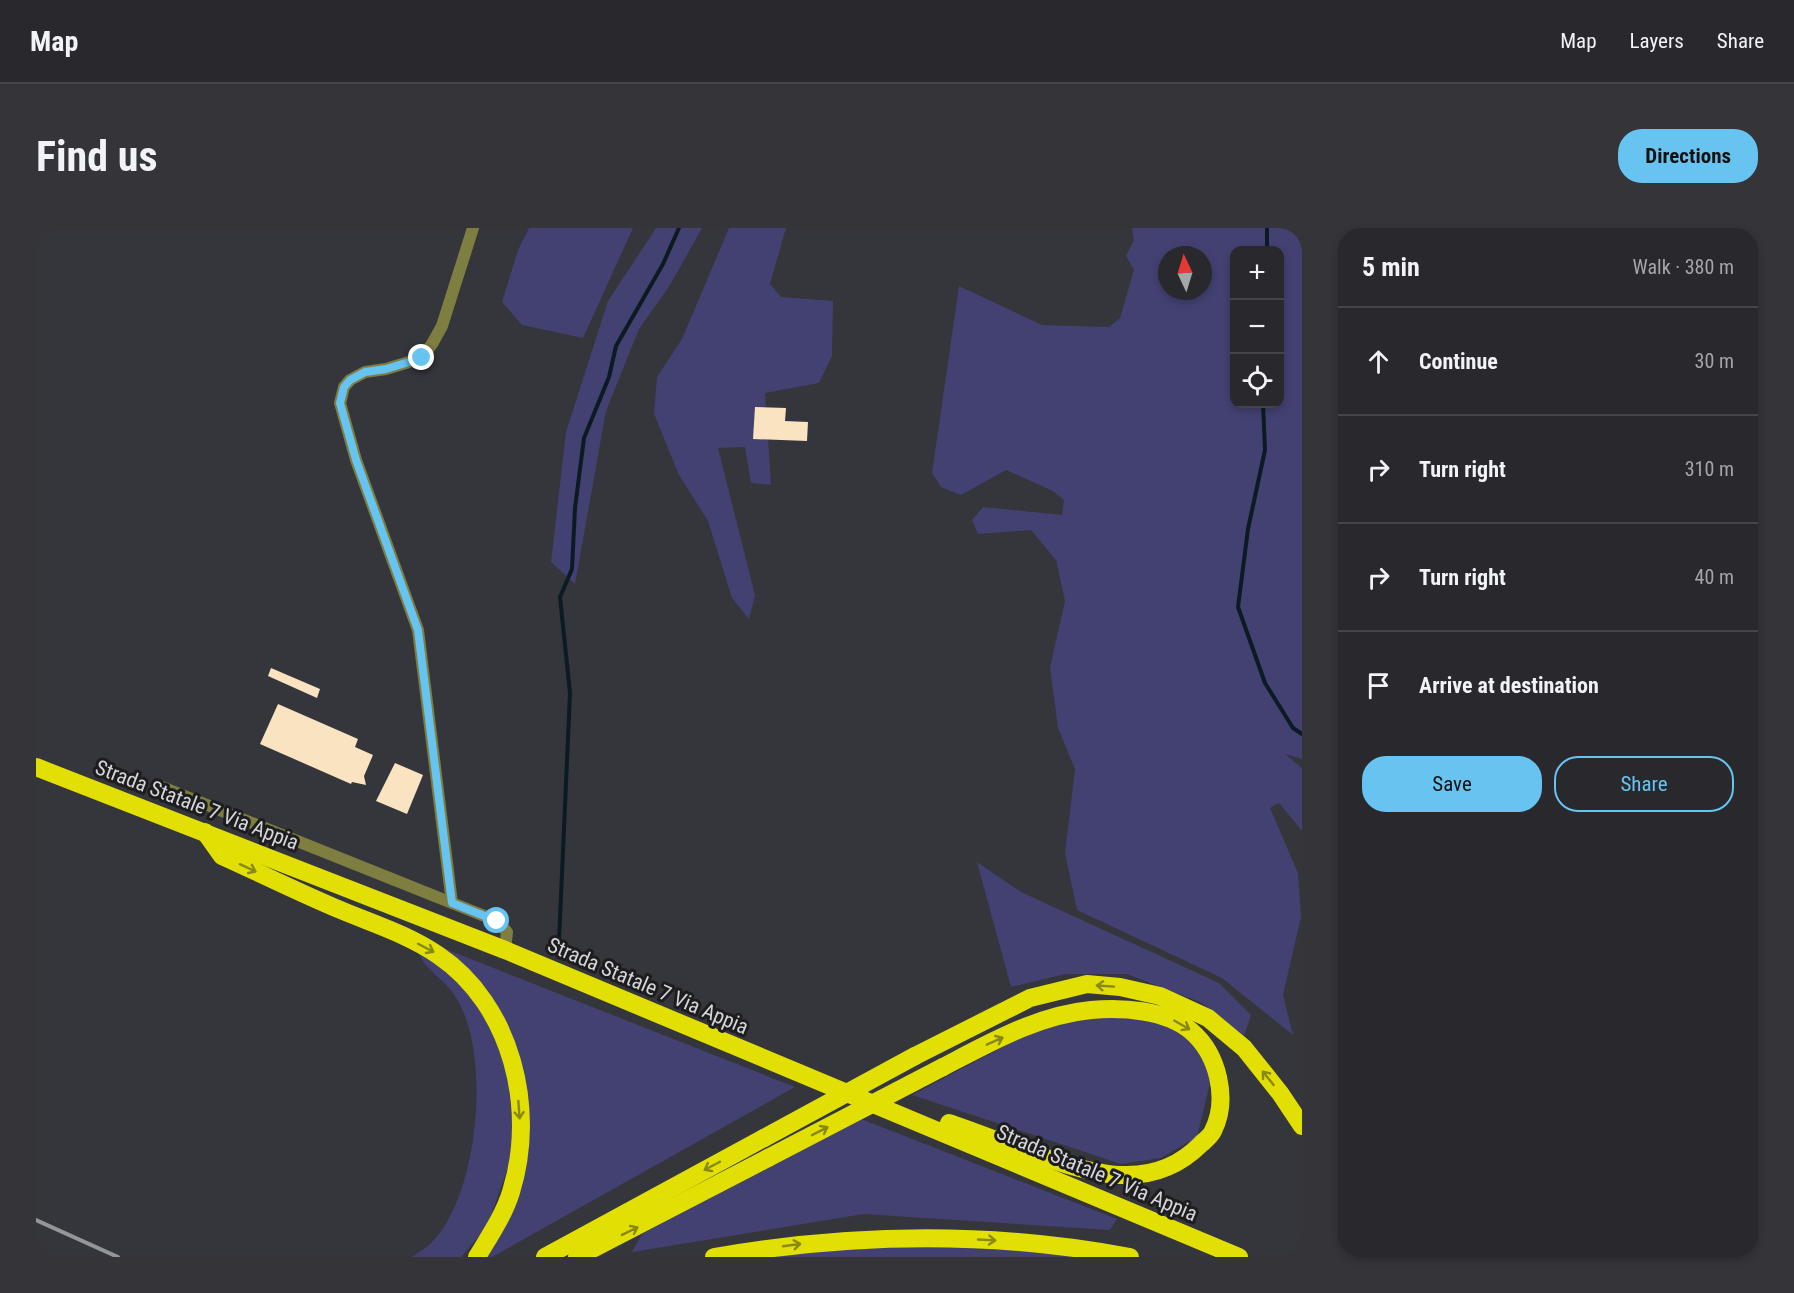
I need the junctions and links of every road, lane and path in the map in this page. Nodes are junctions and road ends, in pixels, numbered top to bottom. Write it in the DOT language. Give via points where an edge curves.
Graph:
graph roads {
  1 [pos="473,228"];
  2 [pos="36,767"];
  3 [pos="158,785"];
  4 [pos="205,832"];
  5 [pos="452,903"];
  6 [pos="505,950"];
  7 [pos="903,1115"];
  8 [pos="1302,1126"];
  9 [pos="477,1257"];
  10 [pos="545,1257"];
  11 [pos="577,1257"];
  12 [pos="714,1257"];
  13 [pos="1130,1257"];
  14 [pos="1239,1257"];
  1 -- 5 [label="street" via="442,326 422,358 365,372 350,380 340,403 356,460 418,630"];
  2 -- 4 [label="highway, Strada Statale 7 Via Appia"];
  3 -- 5 [label="street"];
  4 -- 6 [label="highway, Strada Statale 7 Via Appia"];
  4 -- 9 [label="highway, one-way" via="222,856 438,955 474,987 486,1004 500,1028 518,1085 520,1126 510,1193"];
  5 -- 6 [label="street" via="497,921 507,932"];
  6 -- 7 [label="highway, Strada Statale 7 Via Appia"];
  11 -- 7 [label="highway, one-way, bridge" via="943,1067 1017,1031 1063,1015 1100,1009 1133,1010 1175,1021 1191,1030 1214,1062 1219,1078 1220,1100 1213,1132 1176,1165 1126,1176 1091,1170 949,1123"];
  7 -- 14 [label="highway, Strada Statale 7 Via Appia"];
  8 -- 10 [label="highway, one-way, bridge" via="1244,1048 1208,1018 1160,996 1087,984 1030,998 915,1056"];
  12 -- 13 [label="highway, one-way" via="862,1238 988,1240"];
}
